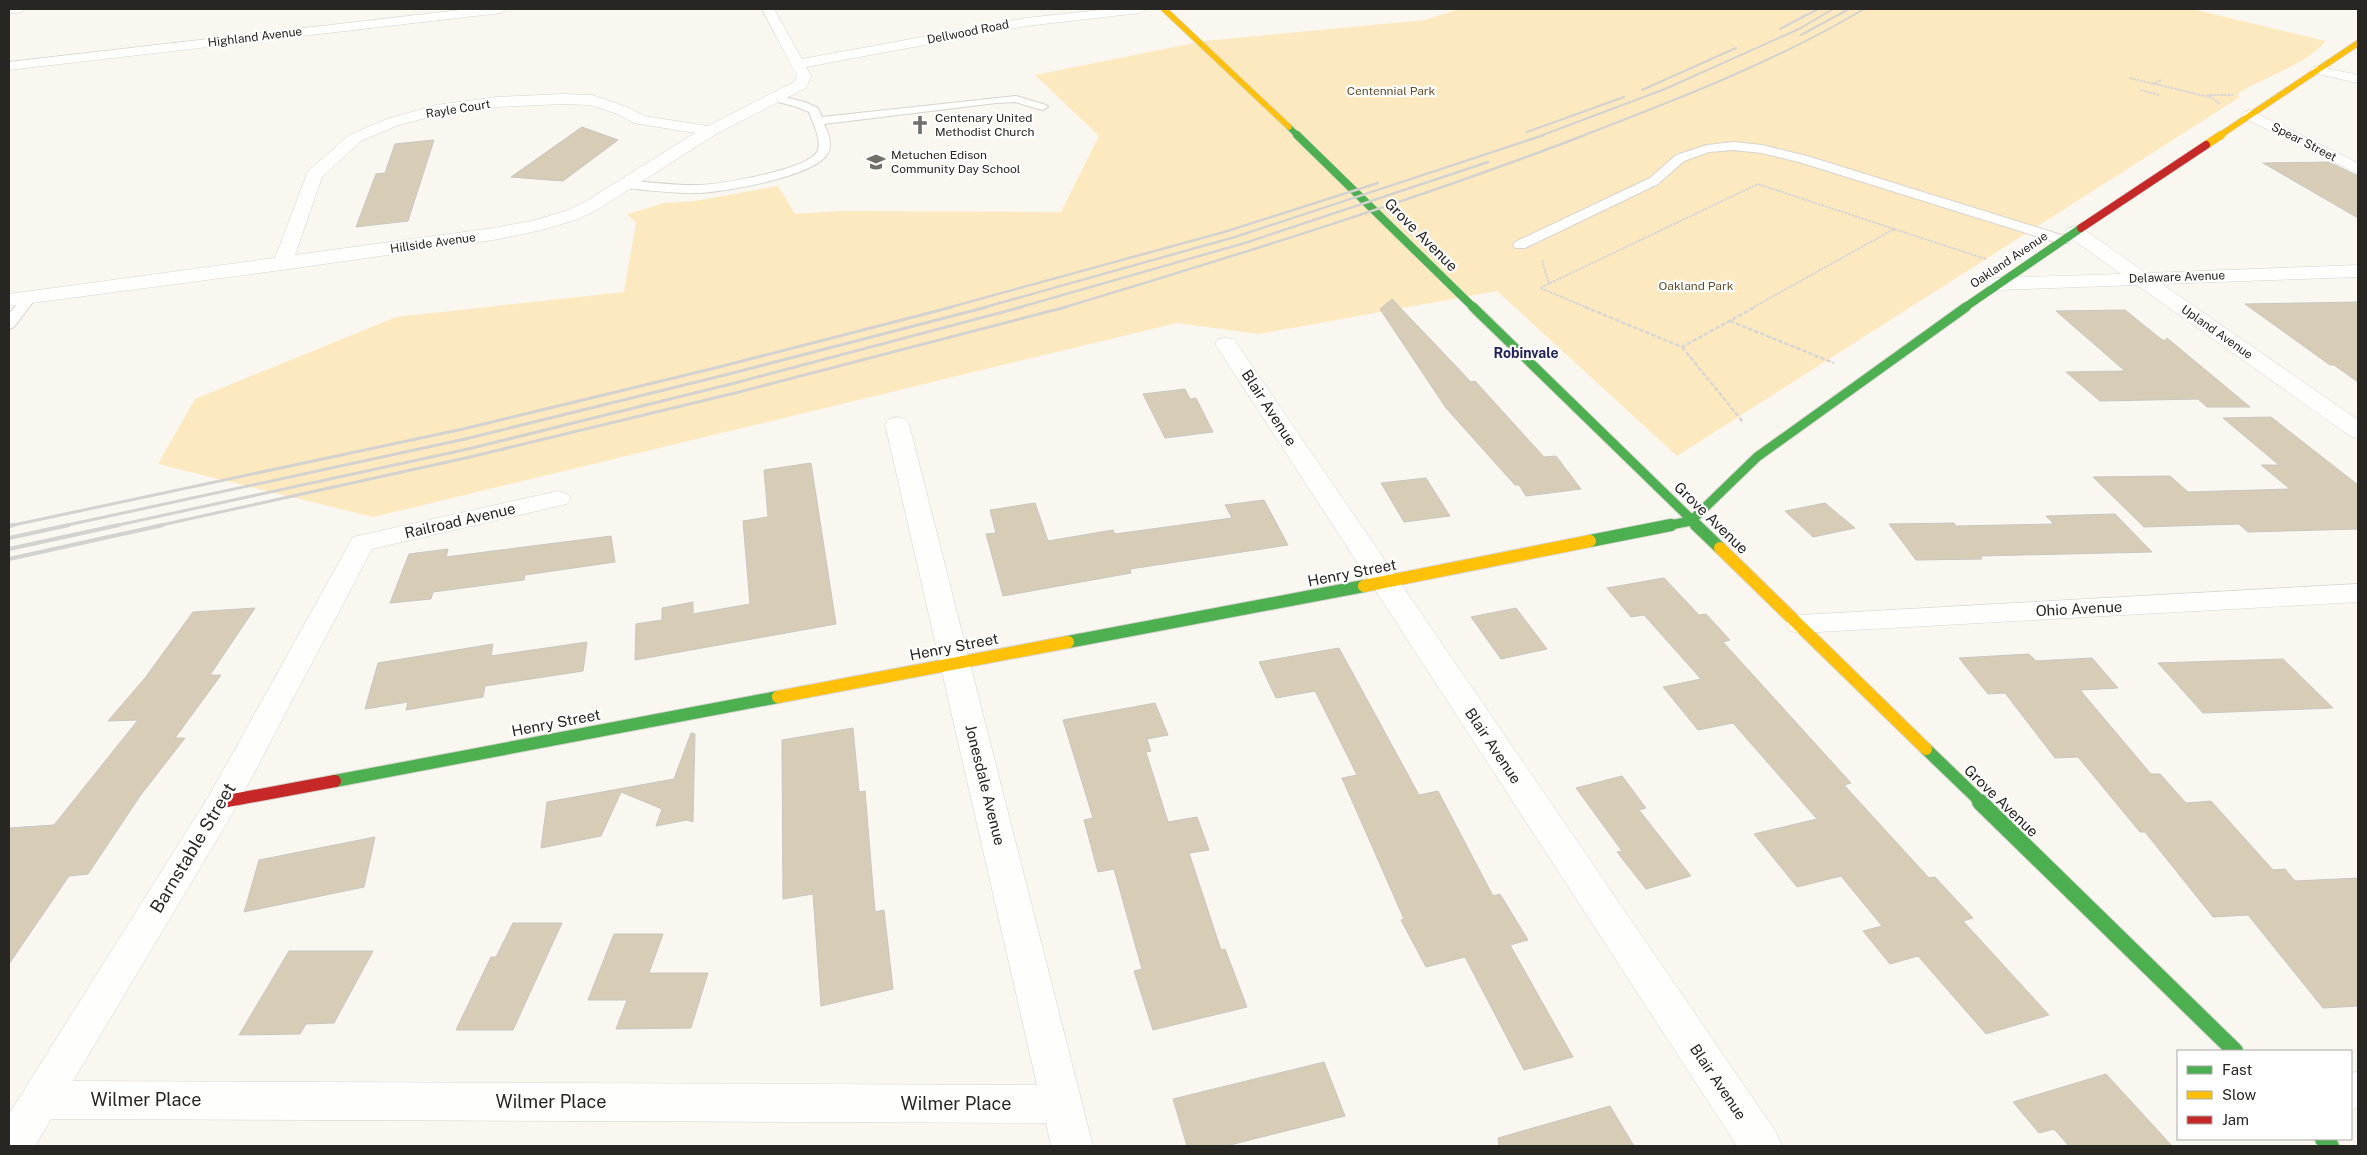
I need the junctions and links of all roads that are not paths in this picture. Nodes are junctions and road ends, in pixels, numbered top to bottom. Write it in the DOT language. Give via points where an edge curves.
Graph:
graph roads {
  1 [pos="17,9"];
  2 [pos="501,9"];
  3 [pos="768,9"];
  4 [pos="1140,9"];
  5 [pos="1164,9"];
  6 [pos="9,10"];
  7 [pos="2358,43"];
  8 [pos="798,64"];
  9 [pos="9,66"];
  10 [pos="2318,70"];
  11 [pos="2358,79"];
  12 [pos="775,98"];
  13 [pos="1042,107"];
  14 [pos="2250,115"];
  15 [pos="817,121"];
  16 [pos="710,131"];
  17 [pos="2358,169"];
  18 [pos="624,184"];
  19 [pos="2069,236"];
  20 [pos="1520,245"];
  21 [pos="282,264"];
  22 [pos="2358,271"];
  23 [pos="2142,279"];
  24 [pos="1997,284"];
  25 [pos="29,298"];
  26 [pos="9,300"];
  27 [pos="9,324"];
  28 [pos="1226,344"];
  29 [pos="897,424"];
  30 [pos="2358,431"];
  31 [pos="558,499"];
  32 [pos="1691,521"];
  33 [pos="362,544"];
  34 [pos="1383,582"];
  35 [pos="2358,593"];
  36 [pos="1800,624"];
  37 [pos="956,662"];
  38 [pos="222,802"];
  39 [pos="2234,1050"];
  40 [pos="40,1100"];
  41 [pos="1063,1104"];
  42 [pos="12,1146"];
  43 [pos="1072,1146"];
  44 [pos="1761,1146"];
  1 -- 6 [label="street"];
  2 -- 9 [label="street, Highland Avenue"];
  3 -- 8 [label="street"];
  4 -- 8 [label="street, Dellwood Road" via="1026,22"];
  5 -- 32 [label="street, Grove Avenue" via="1341,177"];
  7 -- 10 [label="street, Oakland Avenue"];
  8 -- 12 [label="street, Hillside Avenue" via="804,76 801,85"];
  10 -- 11 [label="street"];
  10 -- 14 [label="street, Oakland Avenue"];
  12 -- 15 [label="lane" via="814,110"];
  12 -- 16 [label="street, Hillside Avenue"];
  13 -- 15 [label="lane" via="1016,99 996,100"];
  14 -- 17 [label="street, Spear Street"];
  14 -- 19 [label="street, Oakland Avenue"];
  15 -- 18 [label="lane" via="823,138 821,156 794,170 701,189"];
  16 -- 18 [label="street, Hillside Avenue"];
  16 -- 21 [label="street, Rayle Court" via="640,120 592,100 562,99 498,102 436,110 393,122 355,138 314,175"];
  18 -- 21 [label="street, Hillside Avenue" via="572,216 535,226"];
  19 -- 20 [label="lane" via="1803,159 1733,146 1707,149 1680,158 1654,180"];
  19 -- 23 [label="street, Upland Avenue"];
  19 -- 24 [label="street, Oakland Avenue"];
  21 -- 25 [label="street, Hillside Avenue"];
  22 -- 23 [label="street, Delaware Avenue"];
  23 -- 24 [label="street, Delaware Avenue"];
  23 -- 30 [label="street, Upland Avenue"];
  24 -- 32 [label="street, Oakland Avenue" via="1758,457"];
  25 -- 26 [label="street, Hillside Avenue"];
  25 -- 27 [label="lane"];
  28 -- 34 [label="street, Blair Avenue"];
  29 -- 37 [label="street, Jonesdale Avenue"];
  31 -- 33 [label="street, Railroad Avenue"];
  32 -- 34 [label="street, Henry Street"];
  32 -- 36 [label="street, Grove Avenue"];
  33 -- 38 [label="street, Barnstable Street"];
  34 -- 37 [label="street, Henry Street"];
  34 -- 44 [label="street, Blair Avenue"];
  35 -- 36 [label="street, Ohio Avenue"];
  36 -- 39 [label="street, Grove Avenue"];
  37 -- 38 [label="street, Henry Street"];
  37 -- 41 [label="street, Jonesdale Avenue"];
  38 -- 40 [label="street, Barnstable Street"];
  40 -- 41 [label="street, Wilmer Place"];
  40 -- 42 [label="street, Barnstable Street"];
  41 -- 43 [label="street, Jonesdale Avenue"];
}
